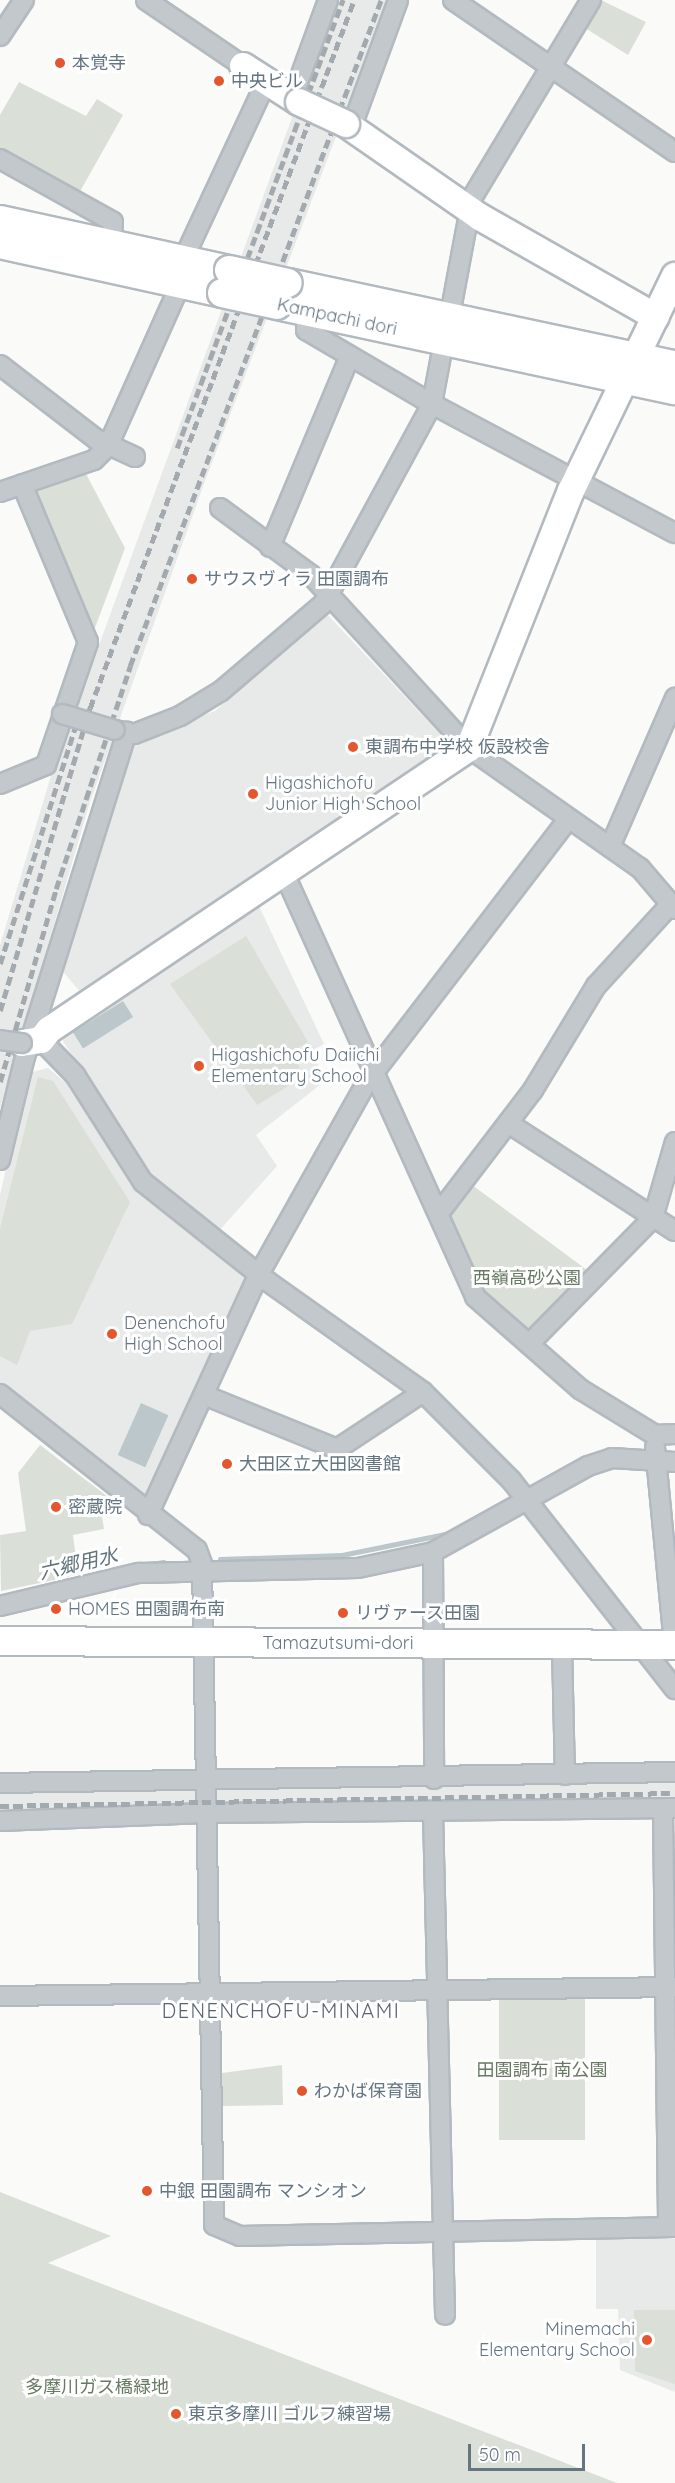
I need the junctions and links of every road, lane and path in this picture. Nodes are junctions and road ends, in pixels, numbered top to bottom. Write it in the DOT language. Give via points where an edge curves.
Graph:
graph roads {
  1 [pos="24,0"];
  2 [pos="146,0"];
  3 [pos="328,0"];
  4 [pos="398,0"];
  5 [pos="453,0"];
  6 [pos="591,0"];
  7 [pos="0,36"];
  8 [pos="243,66"];
  9 [pos="550,69"];
  10 [pos="266,82"];
  11 [pos="295,100"];
  12 [pos="349,125"];
  13 [pos="675,152"];
  14 [pos="0,159"];
  15 [pos="470,209"];
  16 [pos="0,220"];
  17 [pos="0,244"];
  18 [pos="111,246"];
  19 [pos="182,272"];
  20 [pos="675,276"];
  21 [pos="283,294"];
  22 [pos="306,310"];
  23 [pos="656,317"];
  24 [pos="447,327"];
  25 [pos="350,356"];
  26 [pos="0,365"];
  27 [pos="675,365"];
  28 [pos="631,368"];
  29 [pos="675,390"];
  30 [pos="432,404"];
  31 [pos="108,446"];
  32 [pos="135,458"];
  33 [pos="576,480"];
  34 [pos="22,484"];
  35 [pos="0,492"];
  36 [pos="220,508"];
  37 [pos="675,533"];
  38 [pos="270,547"];
  39 [pos="330,595"];
  40 [pos="675,699"];
  41 [pos="62,714"];
  42 [pos="121,731"];
  43 [pos="469,748"];
  44 [pos="0,784"];
  45 [pos="568,819"];
  46 [pos="610,847"];
  47 [pos="284,873"];
  48 [pos="672,908"];
  49 [pos="23,1042"];
  50 [pos="374,1073"];
  51 [pos="508,1123"];
  52 [pos="675,1142"];
  53 [pos="0,1160"];
  54 [pos="439,1213"];
  55 [pos="653,1218"];
  56 [pos="675,1231"];
  57 [pos="259,1274"];
  58 [pos="529,1344"];
  59 [pos="423,1392"];
  60 [pos="0,1394"];
  61 [pos="204,1395"];
  62 [pos="675,1434"];
  63 [pos="655,1435"];
  64 [pos="666,1461"];
  65 [pos="526,1497"];
  66 [pos="148,1515"];
  67 [pos="671,1526"];
  68 [pos="433,1551"];
  69 [pos="201,1575"];
  70 [pos="0,1606"];
  71 [pos="0,1641"];
  72 [pos="203,1643"];
  73 [pos="433,1644"];
  74 [pos="641,1644"];
  75 [pos="562,1646"];
  76 [pos="675,1646"];
  77 [pos="675,1689"];
  78 [pos="675,1772"];
  79 [pos="565,1775"];
  80 [pos="434,1779"];
  81 [pos="0,1783"];
  82 [pos="204,1783"];
  83 [pos="669,1808"];
  84 [pos="206,1812"];
  85 [pos="433,1812"];
  86 [pos="0,1821"];
  87 [pos="669,1988"];
  88 [pos="437,1990"];
  89 [pos="208,1993"];
  90 [pos="0,1996"];
  91 [pos="671,2227"];
  92 [pos="442,2231"];
  93 [pos="445,2315"];
  1 -- 7 [label="street"];
  2 -- 8 [label="street"];
  3 -- 11 [label="street"];
  4 -- 12 [label="street"];
  5 -- 9 [label="street"];
  6 -- 9 [label="street"];
  8 -- 10 [label="street"];
  9 -- 13 [label="street"];
  9 -- 15 [label="street"];
  10 -- 11 [label="street"];
  10 -- 19 [label="street"];
  11 -- 12 [label="street, bridge"];
  12 -- 15 [label="street"];
  14 -- 18 [label="street" via="112,222"];
  15 -- 23 [label="street"];
  15 -- 24 [label="street"];
  16 -- 18 [label="main road, Kampachi dori"];
  17 -- 19 [label="main road, Kampachi dori"];
  18 -- 19 [label="main road, Kampachi dori"];
  19 -- 21 [label="main road, Kampachi dori, bridge"];
  19 -- 31 [label="street"];
  20 -- 23 [label="street"];
  21 -- 22 [label="main road, Kampachi dori"];
  21 -- 24 [label="main road, Kampachi dori"];
  22 -- 24 [label="main road, Kampachi dori"];
  22 -- 25 [label="street" via="306,330"];
  23 -- 28 [label="street"];
  24 -- 28 [label="main road, Kampachi dori"];
  24 -- 30 [label="street"];
  25 -- 30 [label="street"];
  25 -- 38 [label="street"];
  26 -- 31 [label="street"];
  27 -- 28 [label="main road, Kampachi dori"];
  28 -- 29 [label="main road, Kampachi dori"];
  28 -- 33 [label="street"];
  30 -- 33 [label="street"];
  30 -- 39 [label="street"];
  31 -- 32 [label="street"];
  31 -- 34 [label="street" via="94,460"];
  33 -- 37 [label="street"];
  33 -- 43 [label="street"];
  34 -- 35 [label="street"];
  34 -- 41 [label="street" via="88,642"];
  36 -- 38 [label="street"];
  38 -- 39 [label="street"];
  39 -- 42 [label="street" via="221,691 180,716"];
  39 -- 43 [label="street"];
  40 -- 46 [label="street"];
  41 -- 42 [label="street, bridge"];
  41 -- 44 [label="street" via="46,765"];
  42 -- 49 [label="street"];
  43 -- 45 [label="street"];
  43 -- 47 [label="street"];
  45 -- 46 [label="street"];
  45 -- 50 [label="street"];
  46 -- 48 [label="street" via="640,868"];
  47 -- 49 [label="street"];
  47 -- 50 [label="street"];
  48 -- 51 [label="street" via="596,986"];
  49 -- 53 [label="street"];
  49 -- 57 [label="street" via="75,1075 143,1182"];
  50 -- 54 [label="street"];
  50 -- 57 [label="street"];
  51 -- 54 [label="street"];
  51 -- 55 [label="street"];
  52 -- 55 [label="street"];
  54 -- 58 [label="street" via="476,1298"];
  55 -- 56 [label="street"];
  55 -- 58 [label="street"];
  57 -- 59 [label="street"];
  57 -- 61 [label="street"];
  58 -- 63 [label="street" via="580,1389"];
  59 -- 61 [label="street" via="337,1449"];
  59 -- 65 [label="street"];
  60 -- 66 [label="street"];
  61 -- 66 [label="street"];
  62 -- 63 [label="street"];
  63 -- 64 [label="street"];
  64 -- 65 [label="street" via="612,1458"];
  64 -- 67 [label="street"];
  65 -- 68 [label="street" via="491,1524"];
  65 -- 74 [label="street"];
  66 -- 69 [label="street" via="197,1550"];
  67 -- 76 [label="street"];
  68 -- 69 [label="street" via="358,1568"];
  68 -- 73 [label="street"];
  69 -- 70 [label="street" via="139,1573"];
  69 -- 72 [label="street"];
  71 -- 72 [label="main road, Tamazutsumi-dori"];
  72 -- 73 [label="main road, Tamazutsumi-dori"];
  72 -- 82 [label="street"];
  73 -- 75 [label="main road, Tamazutsumi-dori"];
  73 -- 80 [label="street"];
  74 -- 75 [label="main road, Tamazutsumi-dori"];
  74 -- 76 [label="main road, Tamazutsumi-dori"];
  74 -- 77 [label="street"];
  75 -- 79 [label="street"];
  78 -- 79 [label="street"];
  79 -- 80 [label="street"];
  80 -- 82 [label="street"];
  81 -- 82 [label="street"];
  82 -- 84 [label="street"];
  83 -- 85 [label="street"];
  83 -- 87 [label="street"];
  84 -- 85 [label="street"];
  84 -- 86 [label="street"];
  84 -- 89 [label="street"];
  85 -- 88 [label="street"];
  87 -- 88 [label="street"];
  87 -- 91 [label="street"];
  88 -- 89 [label="street"];
  88 -- 92 [label="street"];
  89 -- 90 [label="street"];
  89 -- 92 [label="street" via="213,2220 218,2228 240,2236"];
  91 -- 92 [label="street"];
  92 -- 93 [label="street"];
}
